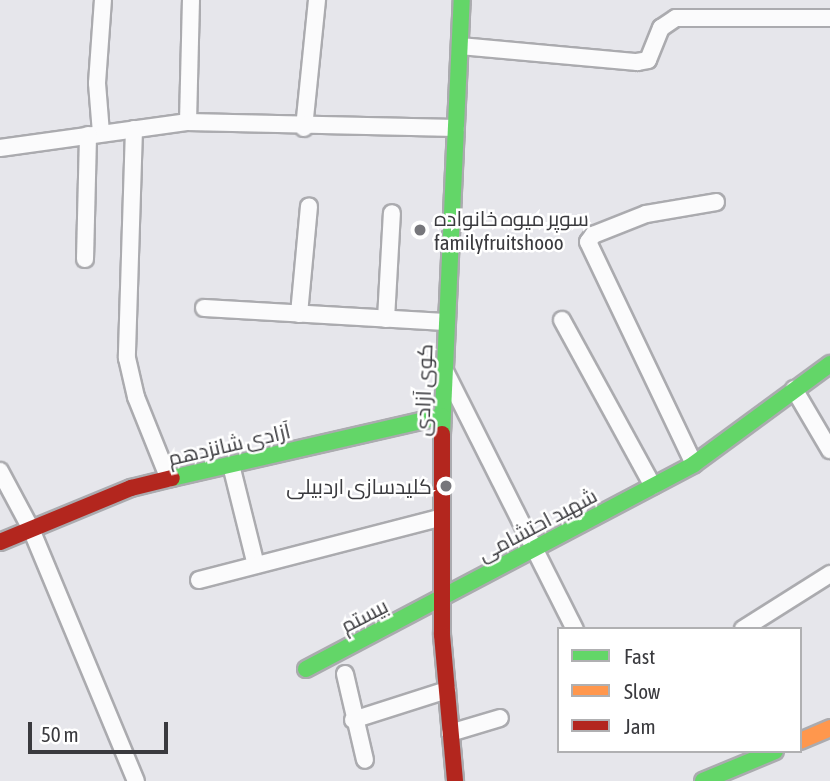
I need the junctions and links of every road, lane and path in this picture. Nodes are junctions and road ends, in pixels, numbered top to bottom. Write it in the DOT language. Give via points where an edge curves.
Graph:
graph roads {
  1 [pos="103,0"];
  2 [pos="191,0"];
  3 [pos="317,0"];
  4 [pos="462,0"];
  5 [pos="830,18"];
  6 [pos="460,46"];
  7 [pos="188,122"];
  8 [pos="304,128"];
  9 [pos="456,128"];
  10 [pos="134,129"];
  11 [pos="95,134"];
  12 [pos="0,148"];
  13 [pos="716,202"];
  14 [pos="309,206"];
  15 [pos="392,213"];
  16 [pos="85,259"];
  17 [pos="204,308"];
  18 [pos="299,314"];
  19 [pos="386,319"];
  20 [pos="562,320"];
  21 [pos="446,323"];
  22 [pos="830,364"];
  23 [pos="444,369"];
  24 [pos="794,389"];
  25 [pos="442,416"];
  26 [pos="830,450"];
  27 [pos="694,464"];
  28 [pos="231,465"];
  29 [pos="0,471"];
  30 [pos="169,479"];
  31 [pos="653,486"];
  32 [pos="442,517"];
  33 [pos="31,529"];
  34 [pos="0,542"];
  35 [pos="535,549"];
  36 [pos="256,565"];
  37 [pos="830,574"];
  38 [pos="199,580"];
  39 [pos="442,598"];
  40 [pos="574,627"];
  41 [pos="746,627"];
  42 [pos="306,669"];
  43 [pos="345,674"];
  44 [pos="447,690"];
  45 [pos="500,718"];
  46 [pos="353,720"];
  47 [pos="830,728"];
  48 [pos="450,733"];
  49 [pos="802,740"];
  50 [pos="770,753"];
  51 [pos="365,760"];
  52 [pos="136,781"];
  53 [pos="455,781"];
  54 [pos="704,781"];
  1 -- 11 [label="street" via="106,16"];
  2 -- 7 [label="street"];
  3 -- 8 [label="street"];
  4 -- 6 [label="street, کوی آزادی"];
  5 -- 6 [label="street" via="676,18 661,28 648,60"];
  6 -- 9 [label="street, کوی آزادی"];
  7 -- 8 [label="street"];
  7 -- 10 [label="street"];
  8 -- 9 [label="street"];
  9 -- 21 [label="street, کوی آزادی"];
  10 -- 11 [label="street"];
  10 -- 30 [label="street" via="127,358 136,397"];
  11 -- 12 [label="street"];
  11 -- 16 [label="street"];
  13 -- 27 [label="street" via="646,214 593,235 588,242"];
  14 -- 18 [label="street"];
  15 -- 19 [label="street"];
  17 -- 18 [label="street"];
  18 -- 19 [label="street"];
  19 -- 21 [label="street"];
  20 -- 31 [label="street"];
  21 -- 23 [label="street, کوی آزادی"];
  22 -- 24 [label="street, شهید احتشامی"];
  23 -- 25 [label="street, کوی آزادی"];
  23 -- 35 [label="street"];
  24 -- 26 [label="street"];
  24 -- 27 [label="street, شهید احتشامی"];
  25 -- 28 [label="street, آزادی شانزدهم"];
  25 -- 32 [label="street, کوی آزادی"];
  27 -- 31 [label="street, شهید احتشامی"];
  28 -- 30 [label="street, آزادی شانزدهم"];
  28 -- 36 [label="street"];
  29 -- 33 [label="street"];
  30 -- 33 [label="street, آزادی شانزدهم" via="131,488"];
  31 -- 35 [label="street, شهید احتشامی"];
  32 -- 36 [label="street"];
  32 -- 39 [label="street, کوی آزادی"];
  33 -- 34 [label="street, آزادی شانزدهم"];
  33 -- 52 [label="street"];
  35 -- 39 [label="street, شهید احتشامی"];
  35 -- 40 [label="street"];
  36 -- 38 [label="street"];
  37 -- 41 [label="street"];
  39 -- 42 [label="street, بیستم"];
  39 -- 44 [label="street, کوی آزادی"];
  43 -- 46 [label="street"];
  44 -- 46 [label="street"];
  44 -- 48 [label="street, کوی آزادی"];
  45 -- 48 [label="street"];
  46 -- 51 [label="street"];
  47 -- 49 [label="street"];
  48 -- 53 [label="street, کوی آزادی"];
  50 -- 54 [label="street"];
}
